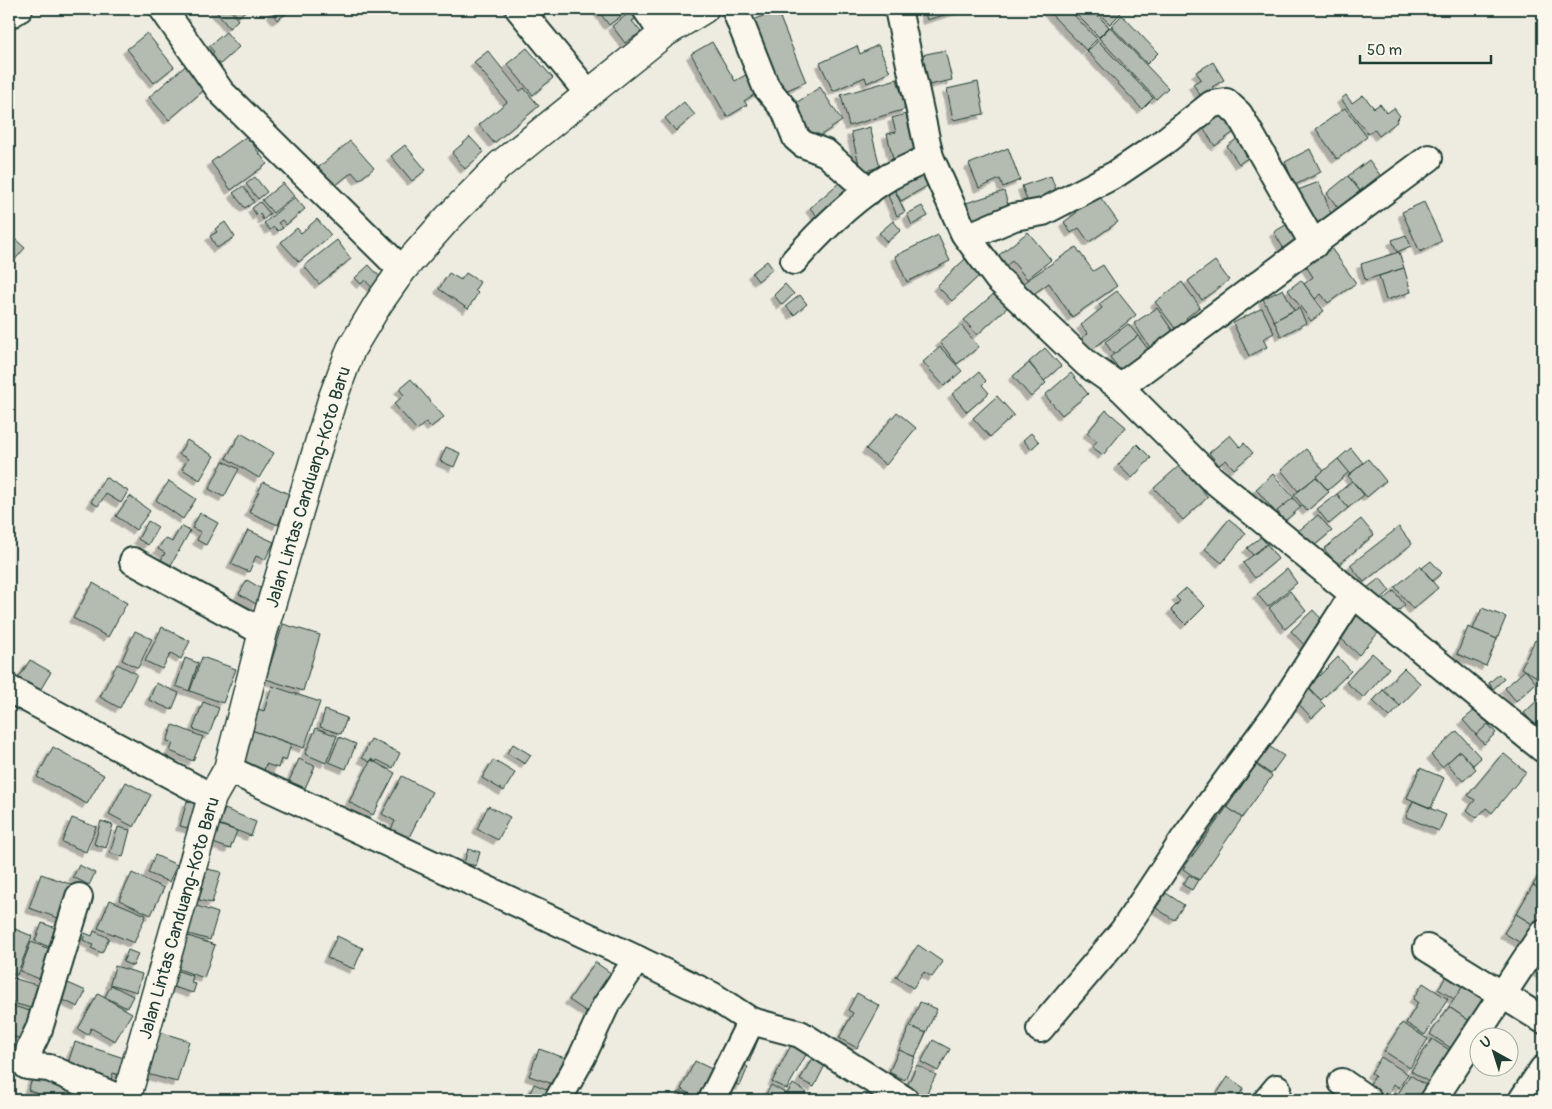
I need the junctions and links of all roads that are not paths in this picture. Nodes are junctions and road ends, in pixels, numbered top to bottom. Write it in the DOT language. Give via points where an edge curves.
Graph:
graph roads {
  1 [pos="19,9"];
  2 [pos="163,9"];
  3 [pos="519,9"];
  4 [pos="646,9"];
  5 [pos="704,9"];
  6 [pos="735,9"];
  7 [pos="898,9"];
  8 [pos="9,15"];
  9 [pos="663,34"];
  10 [pos="588,93"];
  11 [pos="930,157"];
  12 [pos="1429,158"];
  13 [pos="869,191"];
  14 [pos="968,237"];
  15 [pos="1314,245"];
  16 [pos="794,260"];
  17 [pos="402,270"];
  18 [pos="1120,387"];
  19 [pos="133,562"];
  20 [pos="1353,595"];
  21 [pos="263,632"];
  22 [pos="9,689"];
  23 [pos="1543,749"];
  24 [pos="228,769"];
  25 [pos="212,797"];
  26 [pos="79,897"];
  27 [pos="1543,933"];
  28 [pos="1428,948"];
  29 [pos="637,959"];
  30 [pos="1503,994"];
  31 [pos="1543,1020"];
  32 [pos="751,1021"];
  33 [pos="1040,1029"];
  34 [pos="1543,1069"];
  35 [pos="1342,1082"];
  36 [pos="896,1098"];
  37 [pos="125,1100"];
  38 [pos="558,1100"];
  39 [pos="712,1100"];
  40 [pos="1368,1100"];
  41 [pos="1433,1100"];
  42 [pos="1522,1100"];
  1 -- 8 [label="street"];
  2 -- 17 [label="street" via="220,92"];
  3 -- 10 [label="street"];
  4 -- 9 [label="street"];
  5 -- 9 [label="main road, Jalan Lintas Canduang-Koto Baru"];
  6 -- 13 [label="street" via="766,87 785,110 796,138 826,152"];
  7 -- 11 [label="street"];
  9 -- 10 [label="main road, Jalan Lintas Canduang-Koto Baru"];
  10 -- 17 [label="main road, Jalan Lintas Canduang-Koto Baru" via="500,165"];
  11 -- 13 [label="street"];
  11 -- 14 [label="street"];
  12 -- 15 [label="street"];
  13 -- 16 [label="street" via="824,226"];
  14 -- 15 [label="street" via="1014,216 1044,212 1116,174 1212,104 1226,102 1239,114"];
  14 -- 18 [label="street" via="998,279 1087,364"];
  15 -- 18 [label="street"];
  17 -- 21 [label="main road, Jalan Lintas Canduang-Koto Baru" via="352,349 332,400"];
  18 -- 20 [label="street" via="1211,478"];
  19 -- 21 [label="street"];
  20 -- 23 [label="street"];
  20 -- 33 [label="street" via="1276,714 1184,839 1123,931"];
  21 -- 24 [label="main road, Jalan Lintas Canduang-Koto Baru"];
  22 -- 25 [label="street"];
  24 -- 25 [label="main road, Jalan Lintas Canduang-Koto Baru"];
  24 -- 29 [label="street"];
  25 -- 37 [label="main road, Jalan Lintas Canduang-Koto Baru"];
  26 -- 37 [label="street" via="39,1029 30,1048 28,1066 49,1068"];
  27 -- 30 [label="street"];
  28 -- 30 [label="street"];
  29 -- 32 [label="street" via="714,996"];
  29 -- 38 [label="street" via="605,1007"];
  30 -- 31 [label="street"];
  30 -- 41 [label="street"];
  32 -- 36 [label="street" via="800,1034"];
  32 -- 39 [label="street"];
  34 -- 42 [label="street"];
  35 -- 40 [label="street"];
}
